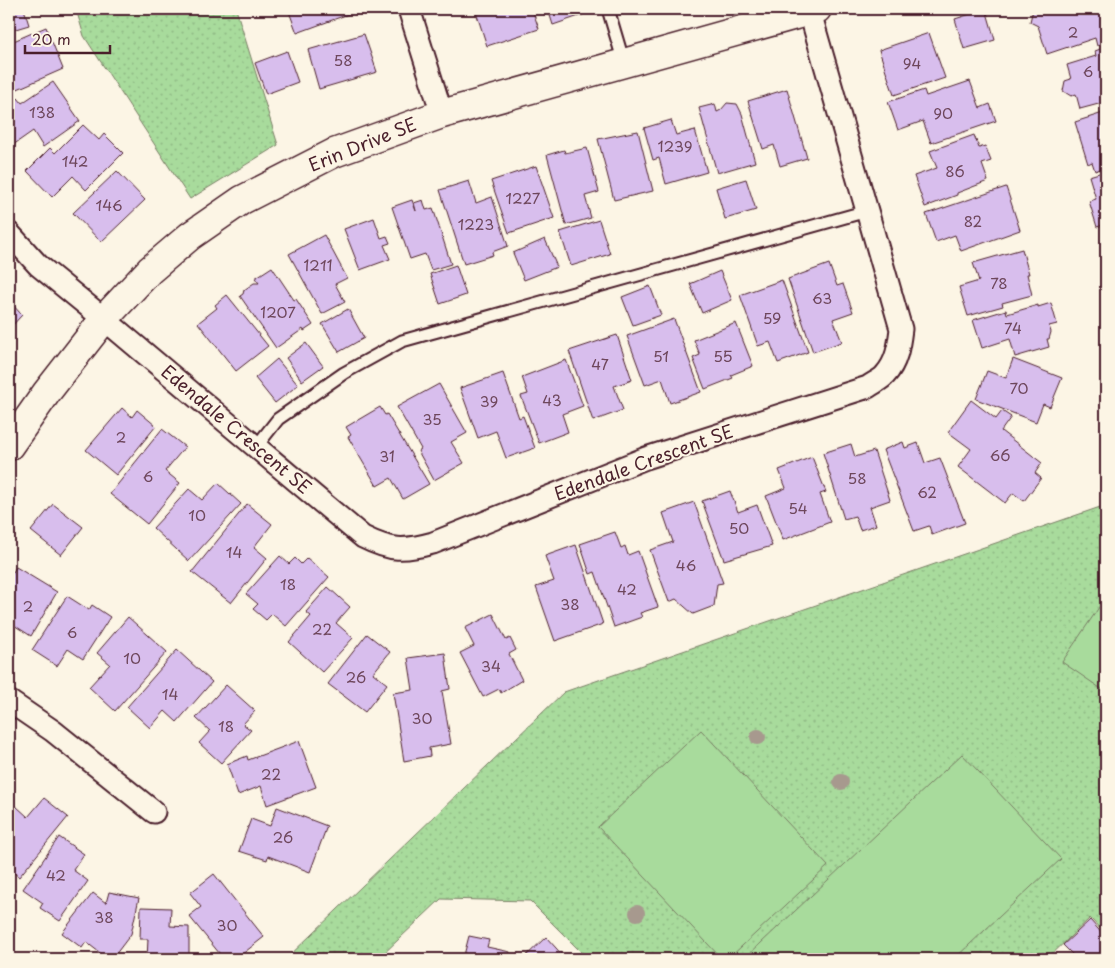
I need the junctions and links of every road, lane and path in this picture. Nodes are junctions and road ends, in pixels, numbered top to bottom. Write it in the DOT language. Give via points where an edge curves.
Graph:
graph roads {
  1 [pos="409,9"];
  2 [pos="608,9"];
  3 [pos="812,9"];
  4 [pos="624,63"];
  5 [pos="442,114"];
  6 [pos="867,211"];
  7 [pos="9,233"];
  8 [pos="104,319"];
  9 [pos="9,446"];
  10 [pos="256,447"];
  11 [pos="9,701"];
  12 [pos="154,812"];
  1 -- 5 [label="street"];
  2 -- 4 [label="lane"];
  3 -- 4 [label="street, Erin Drive SE"];
  3 -- 6 [label="street, Edendale Crescent SE"];
  4 -- 5 [label="street, Erin Drive SE"];
  5 -- 8 [label="street, Erin Drive SE" via="334,153 242,200 190,236 150,270"];
  6 -- 10 [label="lane" via="402,341 344,373 278,419"];
  6 -- 10 [label="street, Edendale Crescent SE" via="901,329 895,359 885,376 868,387 646,458 416,548 381,546 364,537"];
  7 -- 8 [label="street, Edendale Crescent SE" via="38,265"];
  8 -- 9 [label="street, Erin Drive SE"];
  8 -- 10 [label="street, Edendale Crescent SE"];
  11 -- 12 [label="street" via="53,730"];
}
